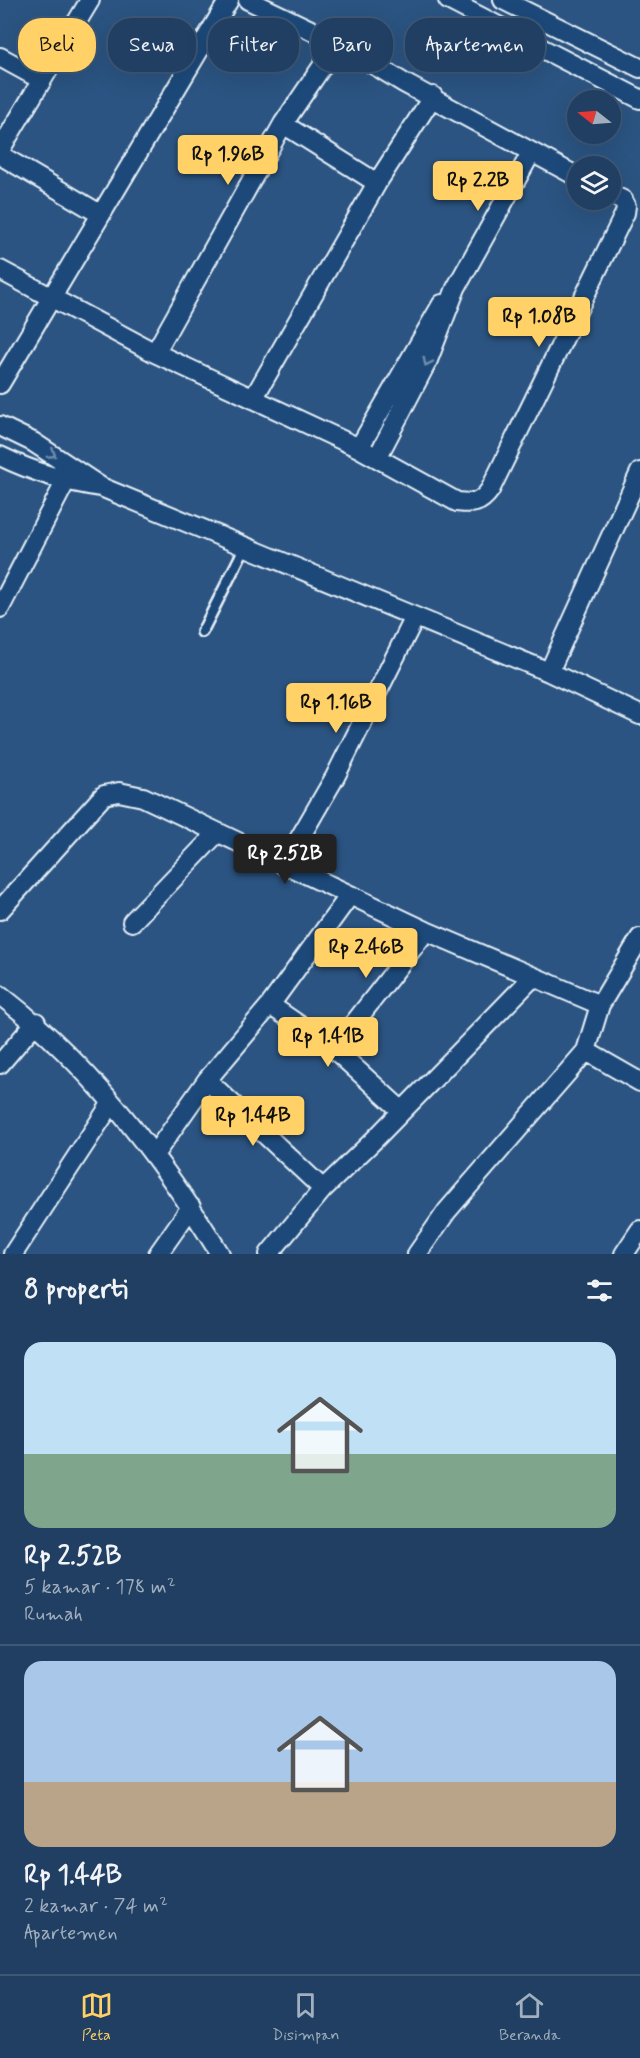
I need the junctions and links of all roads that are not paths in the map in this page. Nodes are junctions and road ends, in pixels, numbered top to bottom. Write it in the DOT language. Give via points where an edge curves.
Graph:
graph roads {
  1 [pos="90,0"];
  2 [pos="229,0"];
  3 [pos="248,0"];
  4 [pos="448,0"];
  5 [pos="503,0"];
  6 [pos="311,29"];
  7 [pos="0,57"];
  8 [pos="640,68"];
  9 [pos="318,72"];
  10 [pos="386,72"];
  11 [pos="42,80"];
  12 [pos="433,96"];
  13 [pos="640,99"];
  14 [pos="283,124"];
  15 [pos="0,150"];
  16 [pos="531,153"];
  17 [pos="0,155"];
  18 [pos="567,171"];
  19 [pos="377,183"];
  20 [pos="621,200"];
  21 [pos="100,214"];
  22 [pos="0,270"];
  23 [pos="456,288"];
  24 [pos="52,297"];
  25 [pos="155,353"];
  26 [pos="0,384"];
  27 [pos="253,399"];
  28 [pos="0,426"];
  29 [pos="360,448"];
  30 [pos="0,456"];
  31 [pos="377,458"];
  32 [pos="640,472"];
  33 [pos="69,475"];
  34 [pos="245,547"];
  35 [pos="0,608"];
  36 [pos="415,617"];
  37 [pos="202,632"];
  38 [pos="549,672"];
  39 [pos="640,715"];
  40 [pos="217,833"];
  41 [pos="284,865"];
  42 [pos="350,895"];
  43 [pos="0,910"];
  44 [pos="132,922"];
  45 [pos="426,932"];
  46 [pos="640,938"];
  47 [pos="532,978"];
  48 [pos="0,995"];
  49 [pos="270,1005"];
  50 [pos="600,1005"];
  51 [pos="36,1022"];
  52 [pos="334,1049"];
  53 [pos="586,1052"];
  54 [pos="0,1064"];
  55 [pos="207,1080"];
  56 [pos="640,1082"];
  57 [pos="111,1104"];
  58 [pos="402,1111"];
  59 [pos="154,1155"];
  60 [pos="323,1189"];
  61 [pos="191,1207"];
  62 [pos="640,1230"];
  63 [pos="13,1254"];
  64 [pos="158,1254"];
  65 [pos="219,1254"];
  66 [pos="269,1254"];
  67 [pos="417,1254"];
  68 [pos="624,1254"];
  1 -- 11 [label="street"];
  2 -- 21 [label="street"];
  3 -- 6 [label="street"];
  4 -- 13 [label="street"];
  5 -- 8 [label="street"];
  7 -- 11 [label="street"];
  9 -- 14 [label="street"];
  10 -- 12 [label="street"];
  11 -- 15 [label="street"];
  12 -- 16 [label="street"];
  12 -- 19 [label="street"];
  14 -- 19 [label="street"];
  14 -- 25 [label="street"];
  16 -- 18 [label="street"];
  16 -- 23 [label="street"];
  17 -- 21 [label="street"];
  19 -- 27 [label="street"];
  20 -- 31 [label="street" via="626,206 624,213 483,500 474,504 457,502"];
  21 -- 24 [label="street"];
  22 -- 24 [label="street"];
  23 -- 29 [label="street" via="437,312"];
  23 -- 31 [label="street, one-way" via="428,360"];
  24 -- 25 [label="street"];
  24 -- 26 [label="street"];
  25 -- 27 [label="street"];
  27 -- 29 [label="street"];
  28 -- 33 [label="street, one-way" via="33,442"];
  29 -- 31 [label="street"];
  30 -- 33 [label="street" via="27,469"];
  32 -- 38 [label="street"];
  33 -- 34 [label="street"];
  33 -- 35 [label="street"];
  34 -- 36 [label="street"];
  34 -- 37 [label="lane"];
  36 -- 38 [label="street"];
  36 -- 41 [label="street" via="334,777"];
  38 -- 39 [label="street"];
  40 -- 41 [label="street"];
  40 -- 43 [label="street" via="143,796 119,792 104,795"];
  40 -- 44 [label="street"];
  41 -- 42 [label="street"];
  42 -- 45 [label="street"];
  42 -- 49 [label="street"];
  45 -- 47 [label="street"];
  45 -- 52 [label="street"];
  46 -- 50 [label="street"];
  47 -- 50 [label="street"];
  47 -- 58 [label="street"];
  48 -- 51 [label="street"];
  49 -- 52 [label="street"];
  49 -- 55 [label="street"];
  50 -- 53 [label="street"];
  51 -- 54 [label="street"];
  51 -- 57 [label="street"];
  52 -- 58 [label="street"];
  53 -- 56 [label="street"];
  53 -- 67 [label="street" via="447,1211"];
  55 -- 59 [label="street"];
  55 -- 60 [label="street"];
  57 -- 59 [label="street"];
  57 -- 63 [label="street"];
  58 -- 60 [label="street"];
  59 -- 61 [label="street"];
  60 -- 66 [label="street"];
  61 -- 64 [label="street"];
  61 -- 65 [label="street"];
  62 -- 68 [label="street"];
}
